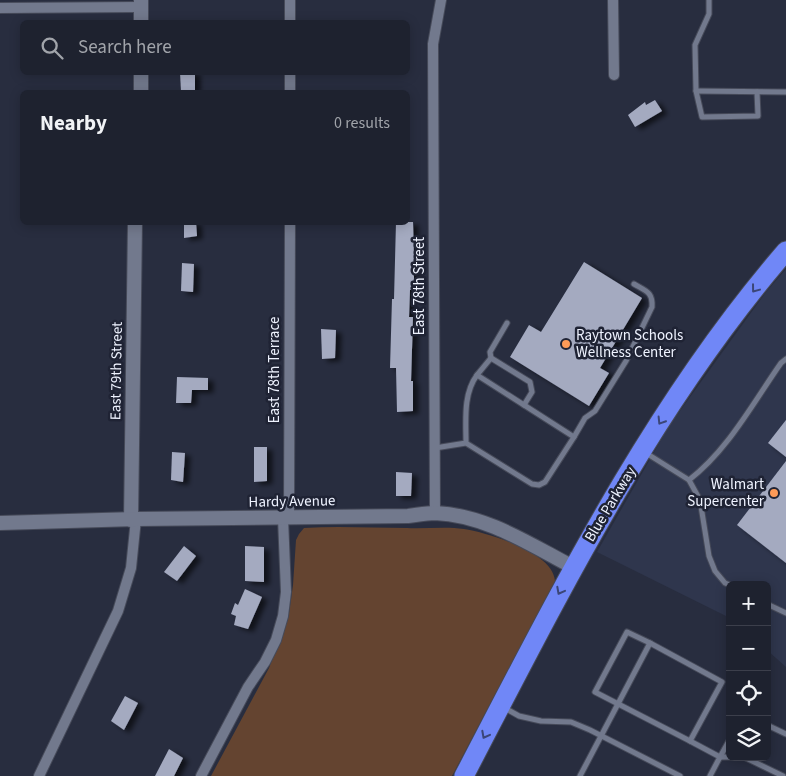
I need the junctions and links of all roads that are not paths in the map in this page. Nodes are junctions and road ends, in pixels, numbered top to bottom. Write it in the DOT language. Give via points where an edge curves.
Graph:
graph roads {
  1 [pos="290,0"];
  2 [pos="441,0"];
  3 [pos="613,0"];
  4 [pos="709,0"];
  5 [pos="141,3"];
  6 [pos="0,8"];
  7 [pos="141,20"];
  8 [pos="290,20"];
  9 [pos="141,75"];
  10 [pos="290,75"];
  11 [pos="614,75"];
  12 [pos="141,90"];
  13 [pos="290,90"];
  14 [pos="696,91"];
  15 [pos="757,92"];
  16 [pos="786,92"];
  17 [pos="135,225"];
  18 [pos="290,225"];
  19 [pos="786,251"];
  20 [pos="634,284"];
  21 [pos="507,323"];
  22 [pos="491,358"];
  23 [pos="786,359"];
  24 [pos="477,375"];
  25 [pos="524,405"];
  26 [pos="574,437"];
  27 [pos="466,443"];
  28 [pos="434,448"];
  29 [pos="642,451"];
  30 [pos="689,480"];
  31 [pos="435,513"];
  32 [pos="286,518"];
  33 [pos="133,520"];
  34 [pos="0,523"];
  35 [pos="573,567"];
  36 [pos="726,583"];
  37 [pos="771,606"];
  38 [pos="786,613"];
  39 [pos="650,643"];
  40 [pos="618,704"];
  41 [pos="501,705"];
  42 [pos="771,727"];
  43 [pos="786,734"];
  44 [pos="601,735"];
  45 [pos="690,741"];
  46 [pos="726,746"];
  47 [pos="720,757"];
  48 [pos="39,776"];
  49 [pos="201,776"];
  50 [pos="464,776"];
  51 [pos="580,776"];
  52 [pos="680,776"];
  53 [pos="710,776"];
  54 [pos="783,776"];
  1 -- 8 [label="street"];
  2 -- 28 [label="street, East 78th Street" via="433,44"];
  3 -- 11 [label="street"];
  4 -- 14 [label="lane" via="710,14 695,45"];
  5 -- 6 [label="street"];
  5 -- 7 [label="street"];
  9 -- 12 [label="street"];
  10 -- 13 [label="street"];
  14 -- 15 [label="lane"];
  14 -- 15 [label="lane" via="702,117 758,116"];
  15 -- 16 [label="lane"];
  17 -- 33 [label="street, East 79th Street"];
  18 -- 32 [label="street, East 78th Terrace"];
  19 -- 29 [label="highway, Blue Parkway, one-way" via="721,334"];
  20 -- 26 [label="lane" via="650,294 652,307 626,361 595,411 585,418"];
  21 -- 22 [label="lane" via="490,352"];
  22 -- 24 [label="lane"];
  22 -- 25 [label="lane" via="530,382 532,392"];
  23 -- 30 [label="lane" via="720,452"];
  24 -- 25 [label="lane"];
  24 -- 27 [label="lane" via="471,384 466,405"];
  25 -- 26 [label="lane"];
  26 -- 27 [label="lane" via="546,482 539,485 532,484"];
  27 -- 28 [label="lane"];
  28 -- 31 [label="street, East 78th Street"];
  29 -- 30 [label="lane"];
  29 -- 35 [label="highway, Blue Parkway"];
  30 -- 36 [label="lane" via="700,500 708,556"];
  31 -- 32 [label="street, Hardy Avenue"];
  31 -- 35 [label="street, Hardy Avenue" via="496,526"];
  32 -- 33 [label="street, Hardy Avenue"];
  32 -- 49 [label="street, East 78th Terrace" via="286,592 276,640"];
  33 -- 34 [label="street, Hardy Avenue"];
  33 -- 48 [label="street, East 79th Street" via="131,568 118,610"];
  35 -- 41 [label="highway, Blue Parkway, one-way"];
  37 -- 38 [label="lane"];
  39 -- 40 [label="lane"];
  39 -- 40 [label="lane" via="627,632 594,692"];
  39 -- 45 [label="lane" via="722,682"];
  40 -- 44 [label="lane"];
  40 -- 45 [label="lane"];
  41 -- 44 [label="lane" via="519,716 570,722"];
  41 -- 50 [label="highway, Blue Parkway, one-way"];
  42 -- 43 [label="lane"];
  44 -- 51 [label="lane"];
  44 -- 52 [label="lane"];
  45 -- 47 [label="lane"];
  46 -- 47 [label="lane"];
  47 -- 53 [label="lane"];
  47 -- 54 [label="lane" via="744,758"];
}
